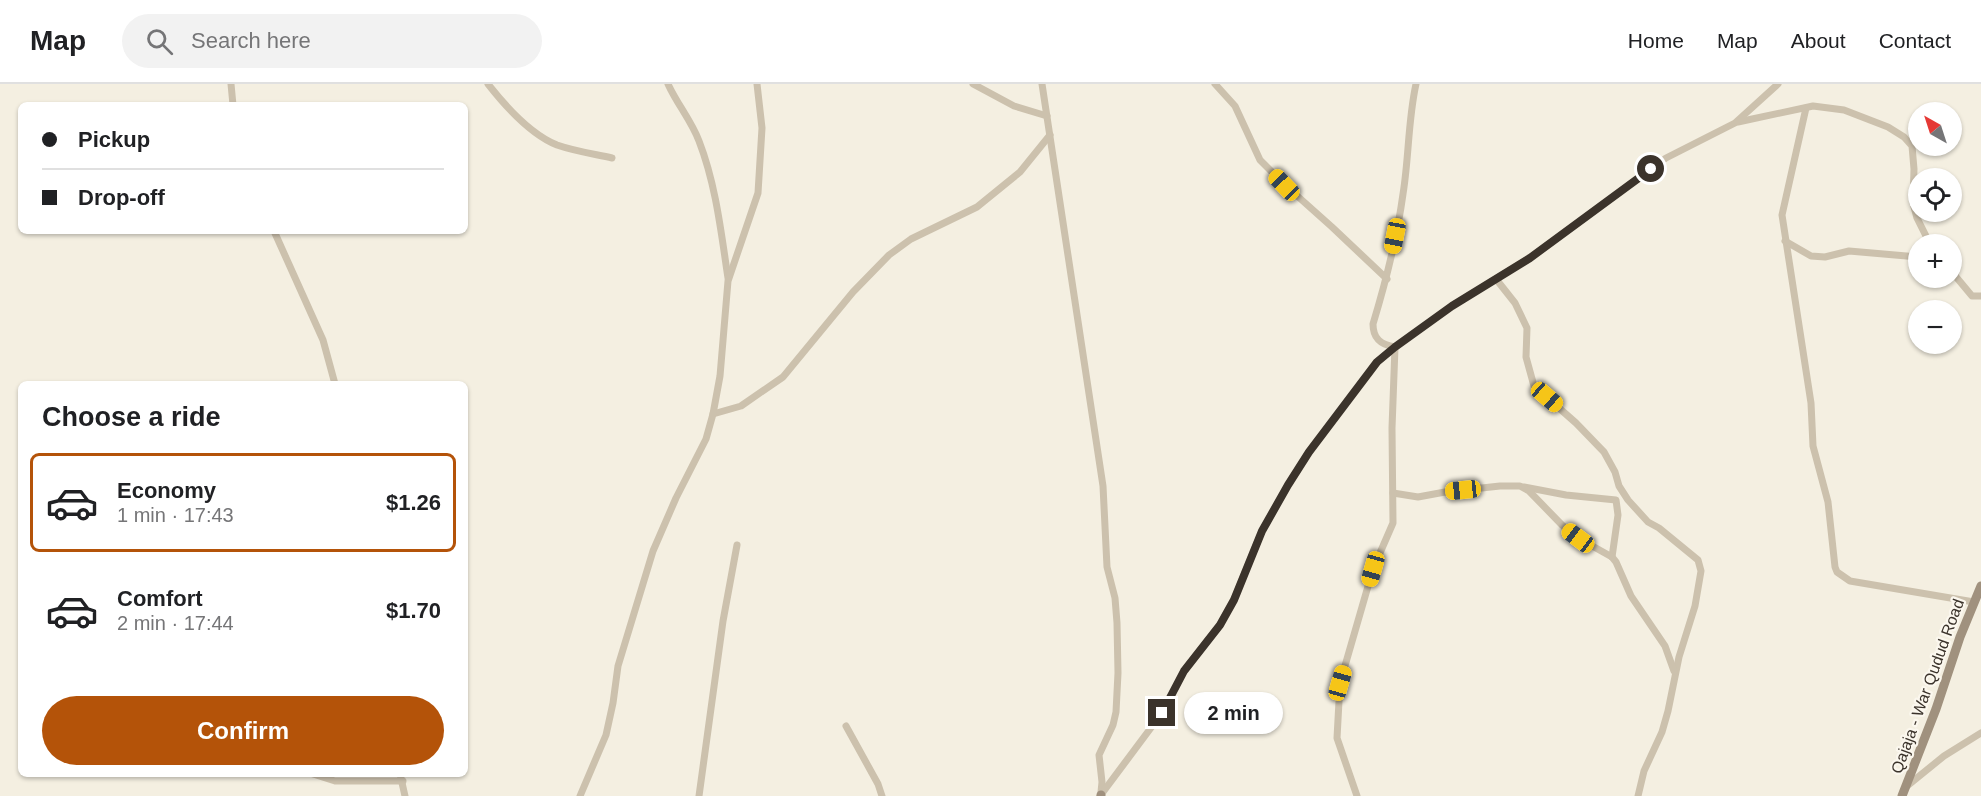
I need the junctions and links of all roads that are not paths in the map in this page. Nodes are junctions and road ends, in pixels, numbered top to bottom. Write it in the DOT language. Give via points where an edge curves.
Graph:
graph roads {
  1 [pos="231,84"];
  2 [pos="488,84"];
  3 [pos="668,84"];
  4 [pos="757,84"];
  5 [pos="973,84"];
  6 [pos="1042,84"];
  7 [pos="1215,84"];
  8 [pos="1416,84"];
  9 [pos="1778,84"];
  10 [pos="233,102"];
  11 [pos="1806,108"];
  12 [pos="1047,116"];
  13 [pos="1735,123"];
  14 [pos="1050,135"];
  15 [pos="612,158"];
  16 [pos="275,234"];
  17 [pos="1925,234"];
  18 [pos="1785,241"];
  19 [pos="1908,255"];
  20 [pos="1387,279"];
  21 [pos="1496,279"];
  22 [pos="728,280"];
  23 [pos="1962,284"];
  24 [pos="1981,297"];
  25 [pos="1395,347"];
  26 [pos="334,381"];
  27 [pos="713,414"];
  28 [pos="1520,486"];
  29 [pos="1619,486"];
  30 [pos="1392,493"];
  31 [pos="1616,500"];
  32 [pos="737,545"];
  33 [pos="1612,557"];
  34 [pos="1981,586"];
  35 [pos="1974,602"];
  36 [pos="1675,674"];
  37 [pos="846,726"];
  38 [pos="1981,733"];
  39 [pos="323,777"];
  40 [pos="401,778"];
  41 [pos="1904,792"];
  42 [pos="405,796"];
  43 [pos="580,796"];
  44 [pos="699,796"];
  45 [pos="882,796"];
  46 [pos="1101,796"];
  47 [pos="1357,796"];
  48 [pos="1638,796"];
  1 -- 10 [label="street"];
  2 -- 15 [label="street" via="540,135 557,145"];
  3 -- 22 [label="street" via="700,143"];
  4 -- 22 [label="street" via="762,128 758,193"];
  5 -- 12 [label="street" via="1014,106"];
  6 -- 12 [label="street"];
  7 -- 20 [label="street" via="1235,106 1260,160"];
  8 -- 20 [label="street" via="1403,194"];
  9 -- 13 [label="street"];
  11 -- 13 [label="street"];
  11 -- 17 [label="street" via="1844,110 1904,137 1911,146 1913,203"];
  11 -- 18 [label="street" via="1782,215"];
  12 -- 14 [label="street"];
  13 -- 21 [label="street" via="1666,158"];
  14 -- 27 [label="street" via="1020,172 977,207 911,239 889,255 783,377 741,406"];
  14 -- 46 [label="street" via="1102,475 1107,567 1117,623 1116,712 1099,755"];
  16 -- 26 [label="street" via="323,340"];
  18 -- 19 [label="street" via="1811,256 1850,251"];
  18 -- 35 [label="street" via="1811,403 1813,446 1828,502 1837,572 1850,581"];
  20 -- 25 [label="street" via="1373,330 1383,346"];
  21 -- 25 [label="street"];
  21 -- 29 [label="street" via="1515,303 1527,328 1526,357 1534,386 1604,452"];
  22 -- 27 [label="street"];
  23 -- 24 [label="street" via="1972,296"];
  25 -- 30 [label="street"];
  25 -- 46 [label="street" via="1377,362 1309,452 1262,531 1220,625 1184,671 1162,713"];
  27 -- 43 [label="street" via="706,439 653,551 618,666 606,735"];
  28 -- 30 [label="street" via="1418,497"];
  28 -- 31 [label="street"];
  28 -- 33 [label="street" via="1578,538"];
  29 -- 31 [label="street"];
  29 -- 36 [label="street" via="1648,522 1698,560 1701,571 1695,606"];
  30 -- 47 [label="street" via="1393,523 1373,569 1340,683 1337,738"];
  31 -- 33 [label="street" via="1618,515"];
  32 -- 44 [label="street"];
  33 -- 36 [label="street" via="1631,596 1665,646"];
  34 -- 35 [label="street, Qajaja - War Qudud Road"];
  35 -- 41 [label="street, Qajaja - War Qudud Road"];
  36 -- 48 [label="street" via="1662,732 1644,771"];
  37 -- 45 [label="street"];
  38 -- 41 [label="street" via="1944,756"];
  39 -- 40 [label="street" via="334,781"];
  40 -- 42 [label="street"];
}
